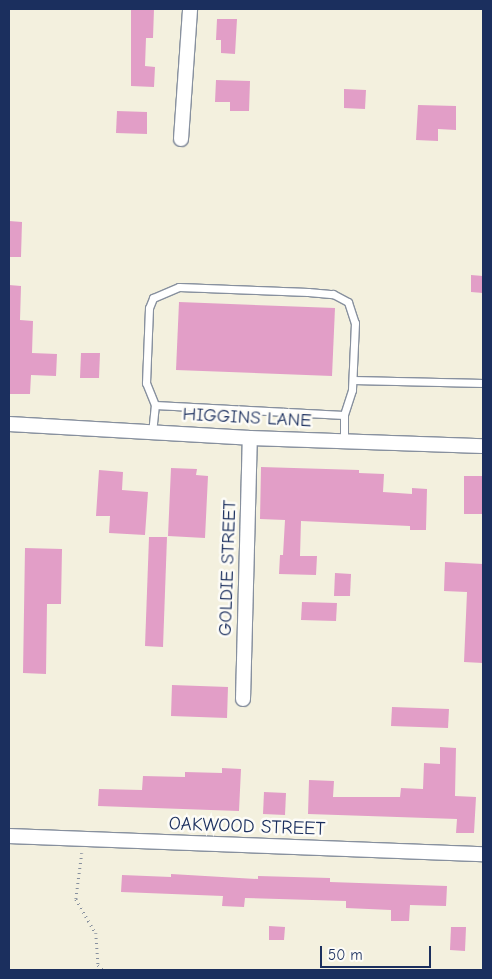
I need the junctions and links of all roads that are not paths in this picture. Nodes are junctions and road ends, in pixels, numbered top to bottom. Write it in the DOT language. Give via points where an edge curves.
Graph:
graph roads {
  1 [pos="190,9"];
  2 [pos="181,139"];
  3 [pos="352,380"];
  4 [pos="483,383"];
  5 [pos="155,406"];
  6 [pos="344,415"];
  7 [pos="9,424"];
  8 [pos="152,433"];
  9 [pos="250,438"];
  10 [pos="344,441"];
  11 [pos="483,446"];
  12 [pos="243,699"];
  13 [pos="9,836"];
  14 [pos="483,854"];
  1 -- 2 [label="street"];
  3 -- 4 [label="lane"];
  3 -- 5 [label="lane" via="354,323 348,302 333,294 179,287 153,298 149,308 146,383"];
  3 -- 6 [label="lane"];
  5 -- 6 [label="lane"];
  5 -- 8 [label="lane"];
  6 -- 10 [label="lane"];
  7 -- 8 [label="street, HIGGINS LANE"];
  8 -- 9 [label="street, HIGGINS LANE"];
  9 -- 10 [label="street, HIGGINS LANE"];
  9 -- 12 [label="street, GOLDIE STREET"];
  10 -- 11 [label="street, HIGGINS LANE"];
  13 -- 14 [label="street, OAKWOOD STREET"];
}
